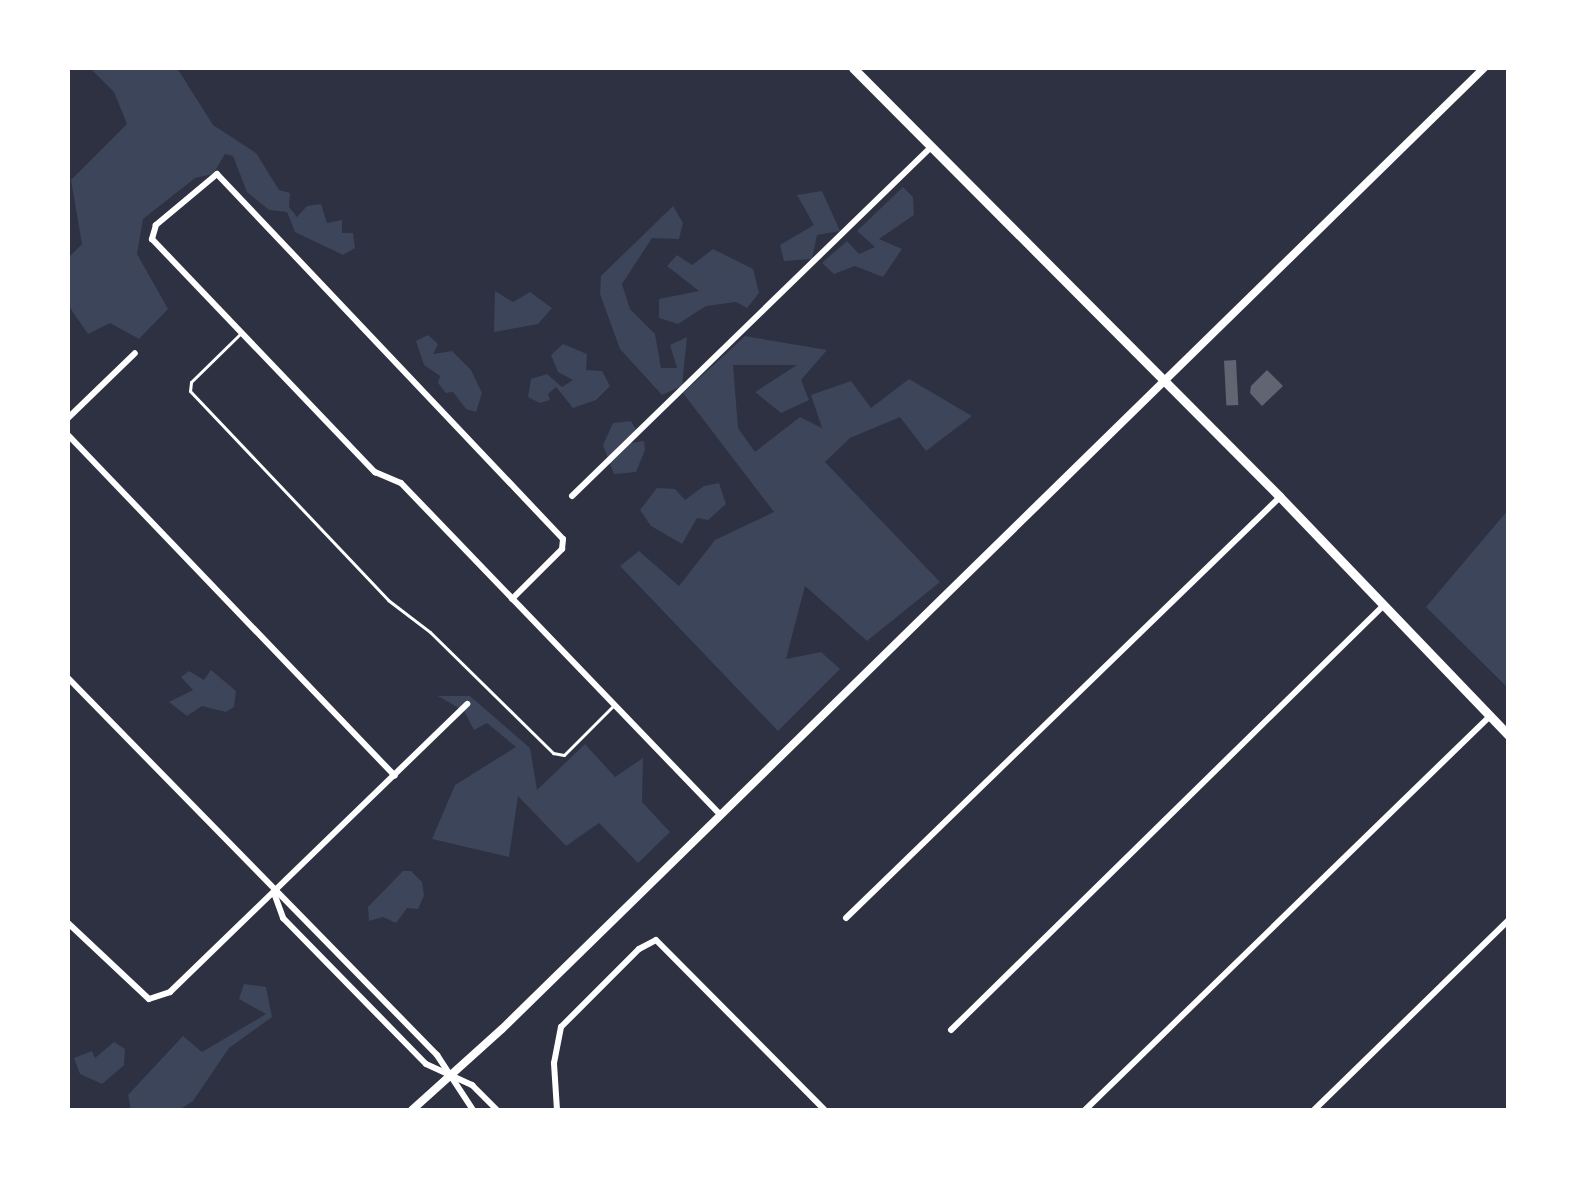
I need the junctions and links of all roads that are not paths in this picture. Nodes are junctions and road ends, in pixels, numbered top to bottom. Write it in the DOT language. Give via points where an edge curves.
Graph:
graph roads {
  1 [pos="853,68"];
  2 [pos="1484,68"];
  3 [pos="931,147"];
  4 [pos="241,333"];
  5 [pos="135,353"];
  6 [pos="1162,378"];
  7 [pos="68,418"];
  8 [pos="68,435"];
  9 [pos="572,496"];
  10 [pos="1280,497"];
  11 [pos="512,599"];
  12 [pos="1384,605"];
  13 [pos="68,678"];
  14 [pos="467,704"];
  15 [pos="614,705"];
  16 [pos="1490,716"];
  17 [pos="1508,735"];
  18 [pos="395,776"];
  19 [pos="720,814"];
  20 [pos="274,893"];
  21 [pos="846,918"];
  22 [pos="1508,921"];
  23 [pos="68,923"];
  24 [pos="951,1030"];
  25 [pos="448,1076"];
  26 [pos="412,1110"];
  27 [pos="473,1110"];
  28 [pos="497,1110"];
  29 [pos="557,1110"];
  30 [pos="825,1110"];
  31 [pos="1085,1110"];
  32 [pos="1314,1110"];
  1 -- 3 [label="main road"];
  2 -- 6 [label="main road"];
  3 -- 6 [label="main road"];
  3 -- 9 [label="street"];
  4 -- 11 [label="street" via="375,472 401,483"];
  4 -- 11 [label="street" via="152,239 156,225 217,174 563,539 562,549"];
  4 -- 15 [label="lane" via="191,382 190,391 397,609 430,632 553,753 564,755"];
  5 -- 7 [label="street"];
  6 -- 10 [label="main road"];
  6 -- 19 [label="main road"];
  8 -- 18 [label="street"];
  10 -- 12 [label="main road"];
  10 -- 21 [label="street"];
  11 -- 15 [label="street"];
  12 -- 16 [label="main road"];
  12 -- 24 [label="street"];
  13 -- 20 [label="street"];
  14 -- 18 [label="street"];
  15 -- 19 [label="street"];
  16 -- 17 [label="main road"];
  16 -- 31 [label="street"];
  18 -- 20 [label="street"];
  19 -- 25 [label="main road"];
  20 -- 23 [label="street" via="170,992 149,999"];
  20 -- 25 [label="street" via="293,906 437,1055"];
  20 -- 25 [label="street" via="283,918 426,1064"];
  22 -- 32 [label="street"];
  25 -- 26 [label="main road"];
  25 -- 27 [label="street"];
  25 -- 28 [label="street" via="472,1085"];
  29 -- 30 [label="street" via="554,1063 561,1027 639,949 656,940"];
}
